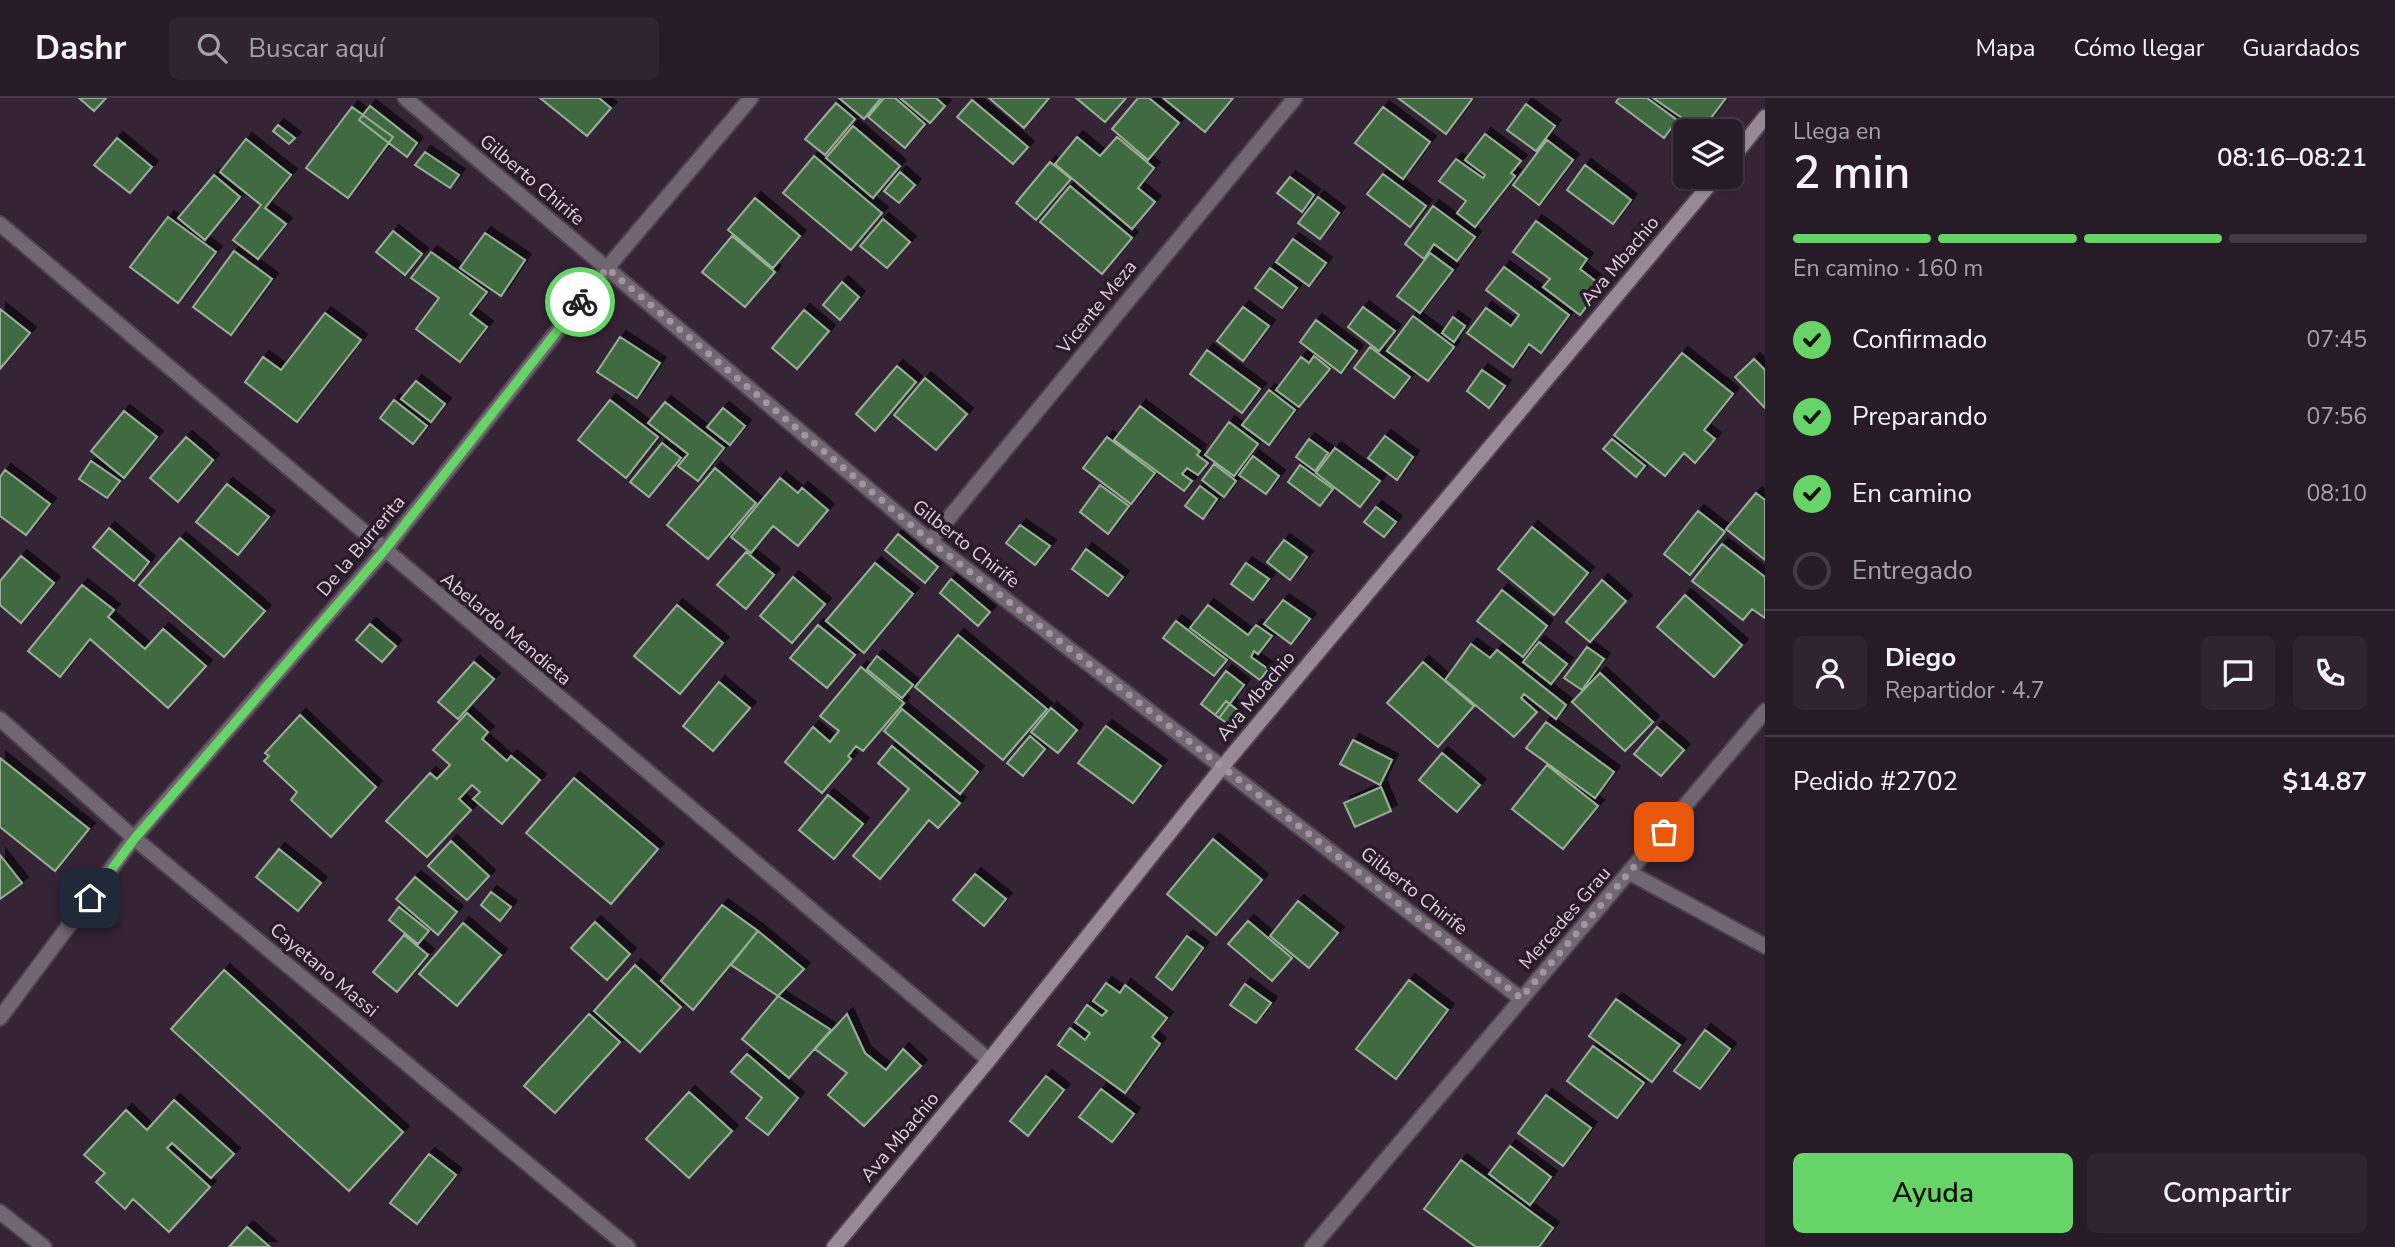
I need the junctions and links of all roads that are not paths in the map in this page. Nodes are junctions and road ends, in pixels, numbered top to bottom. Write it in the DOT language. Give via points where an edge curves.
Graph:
graph roads {
  1 [pos="405,98"];
  2 [pos="751,98"];
  3 [pos="1295,98"];
  4 [pos="1765,117"];
  5 [pos="1743,145"];
  6 [pos="1706,189"];
  7 [pos="0,224"];
  8 [pos="607,268"];
  9 [pos="930,541"];
  10 [pos="384,551"];
  11 [pos="1765,711"];
  12 [pos="0,719"];
  13 [pos="1223,766"];
  14 [pos="135,838"];
  15 [pos="1630,873"];
  16 [pos="1765,946"];
  17 [pos="1521,998"];
  18 [pos="0,1018"];
  19 [pos="989,1060"];
  20 [pos="0,1212"];
  21 [pos="44,1247"];
  22 [pos="628,1247"];
  23 [pos="834,1247"];
  24 [pos="1312,1247"];
  1 -- 8 [label="street, Gilberto Chirife"];
  2 -- 8 [label="street, De la Burrerita"];
  3 -- 9 [label="street, Vicente Meza"];
  4 -- 5 [label="street"];
  6 -- 13 [label="street, Ava Mbachio"];
  7 -- 10 [label="street, Abelardo Mendieta"];
  8 -- 9 [label="street, Gilberto Chirife"];
  8 -- 10 [label="street, De la Burrerita"];
  9 -- 13 [label="street, Gilberto Chirife"];
  10 -- 14 [label="street, De la Burrerita"];
  10 -- 19 [label="street, Abelardo Mendieta"];
  11 -- 15 [label="street, Mercedes Grau"];
  12 -- 14 [label="street, Cayetano Massi"];
  13 -- 17 [label="street, Gilberto Chirife"];
  13 -- 19 [label="street, Ava Mbachio"];
  14 -- 18 [label="street, De la Burrerita"];
  14 -- 22 [label="street, Cayetano Massi"];
  15 -- 16 [label="street"];
  15 -- 17 [label="street, Mercedes Grau"];
  17 -- 24 [label="street, Mercedes Grau"];
  19 -- 23 [label="street, Ava Mbachio"];
  20 -- 21 [label="street"];
}
